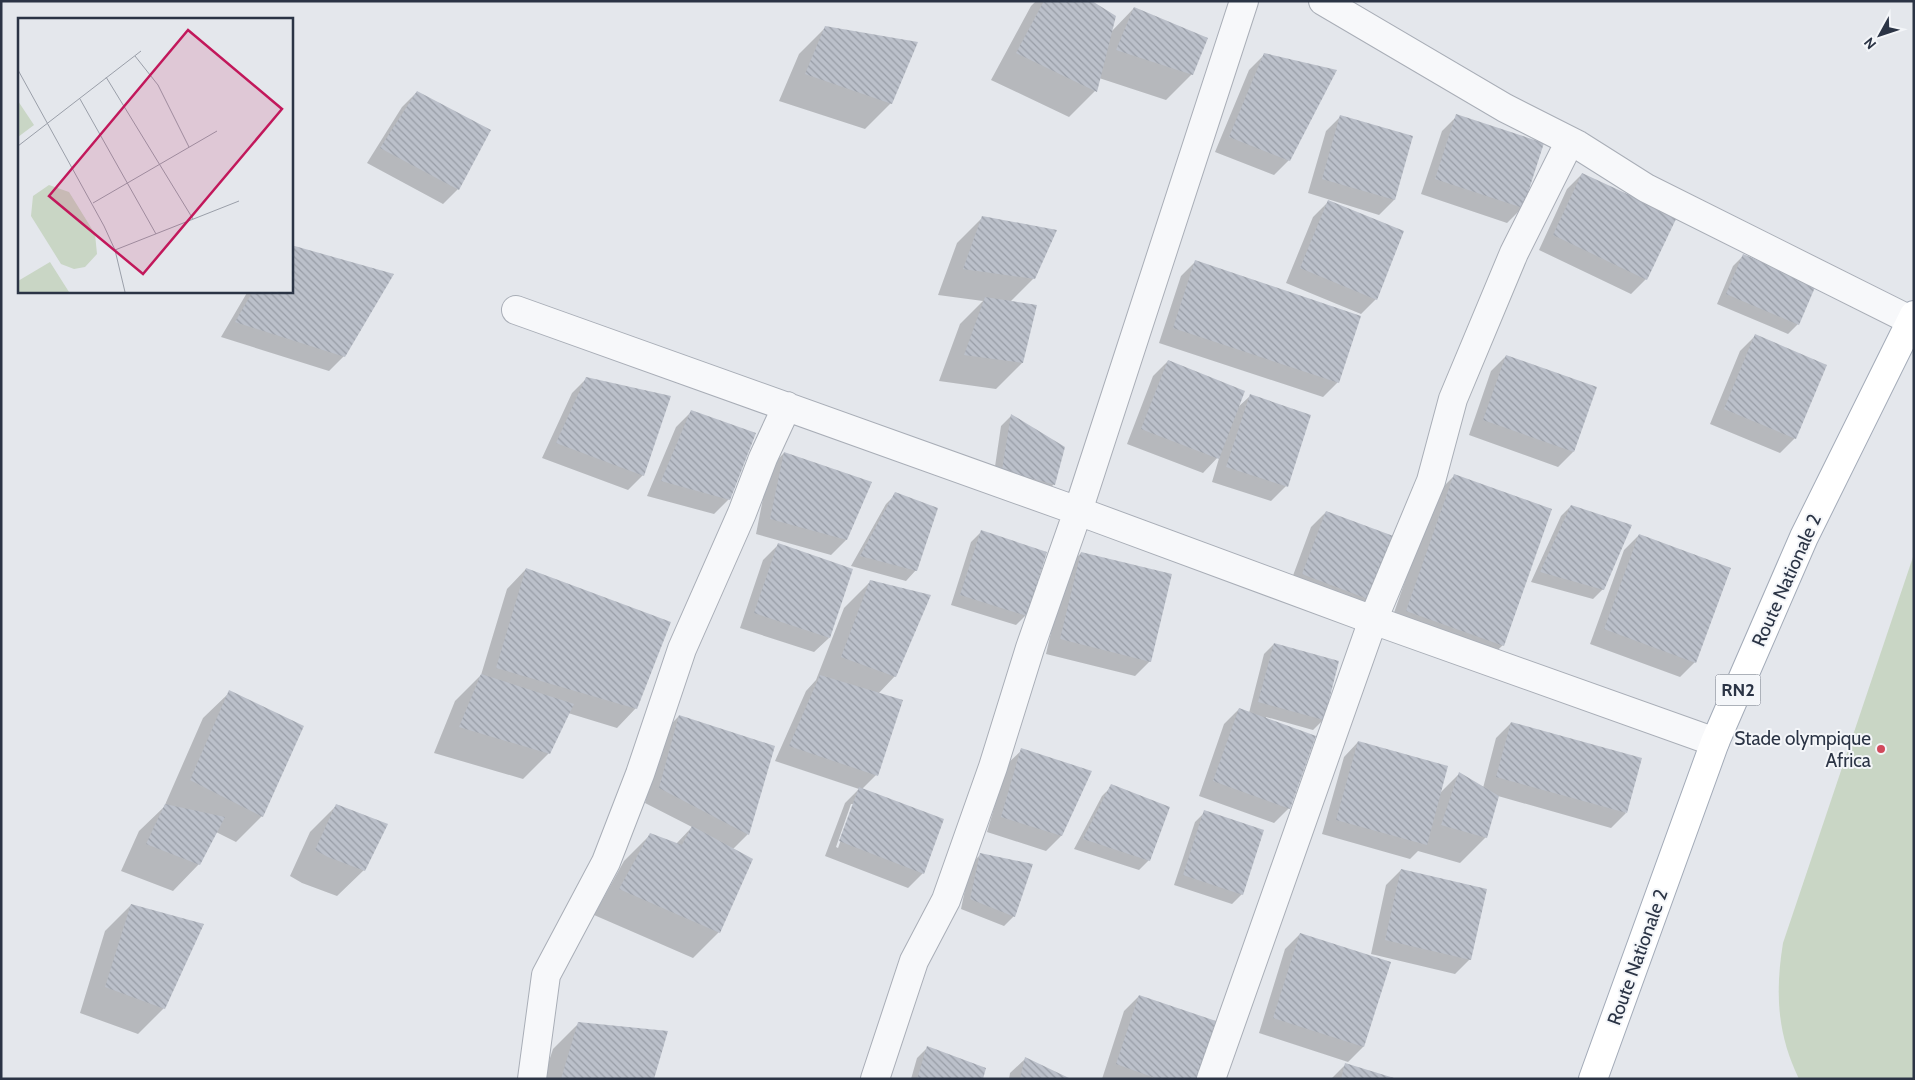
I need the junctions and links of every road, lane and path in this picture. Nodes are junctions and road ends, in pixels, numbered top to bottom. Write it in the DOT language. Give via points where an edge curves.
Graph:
graph roads {
  1 [pos="1244,1"];
  2 [pos="1324,1"];
  3 [pos="1570,141"];
  4 [pos="516,310"];
  5 [pos="1912,317"];
  6 [pos="787,406"];
  7 [pos="1078,511"];
  8 [pos="1373,620"];
  9 [pos="1715,742"];
  10 [pos="532,1079"];
  11 [pos="875,1079"];
  12 [pos="1211,1079"];
  13 [pos="1593,1079"];
  1 -- 7 [label="street"];
  2 -- 3 [label="street" via="1505,108"];
  3 -- 5 [label="street" via="1646,188"];
  3 -- 8 [label="street" via="1514,253 1453,399 1431,481"];
  4 -- 6 [label="street"];
  5 -- 9 [label="main road, Route Nationale 2 / RN2" via="1804,537"];
  6 -- 7 [label="street"];
  6 -- 10 [label="street" via="682,649 606,862 546,975"];
  7 -- 8 [label="street"];
  7 -- 11 [label="street" via="946,900 914,960"];
  8 -- 9 [label="street"];
  8 -- 12 [label="street"];
  9 -- 13 [label="main road, Route Nationale 2 / RN2"];
}
